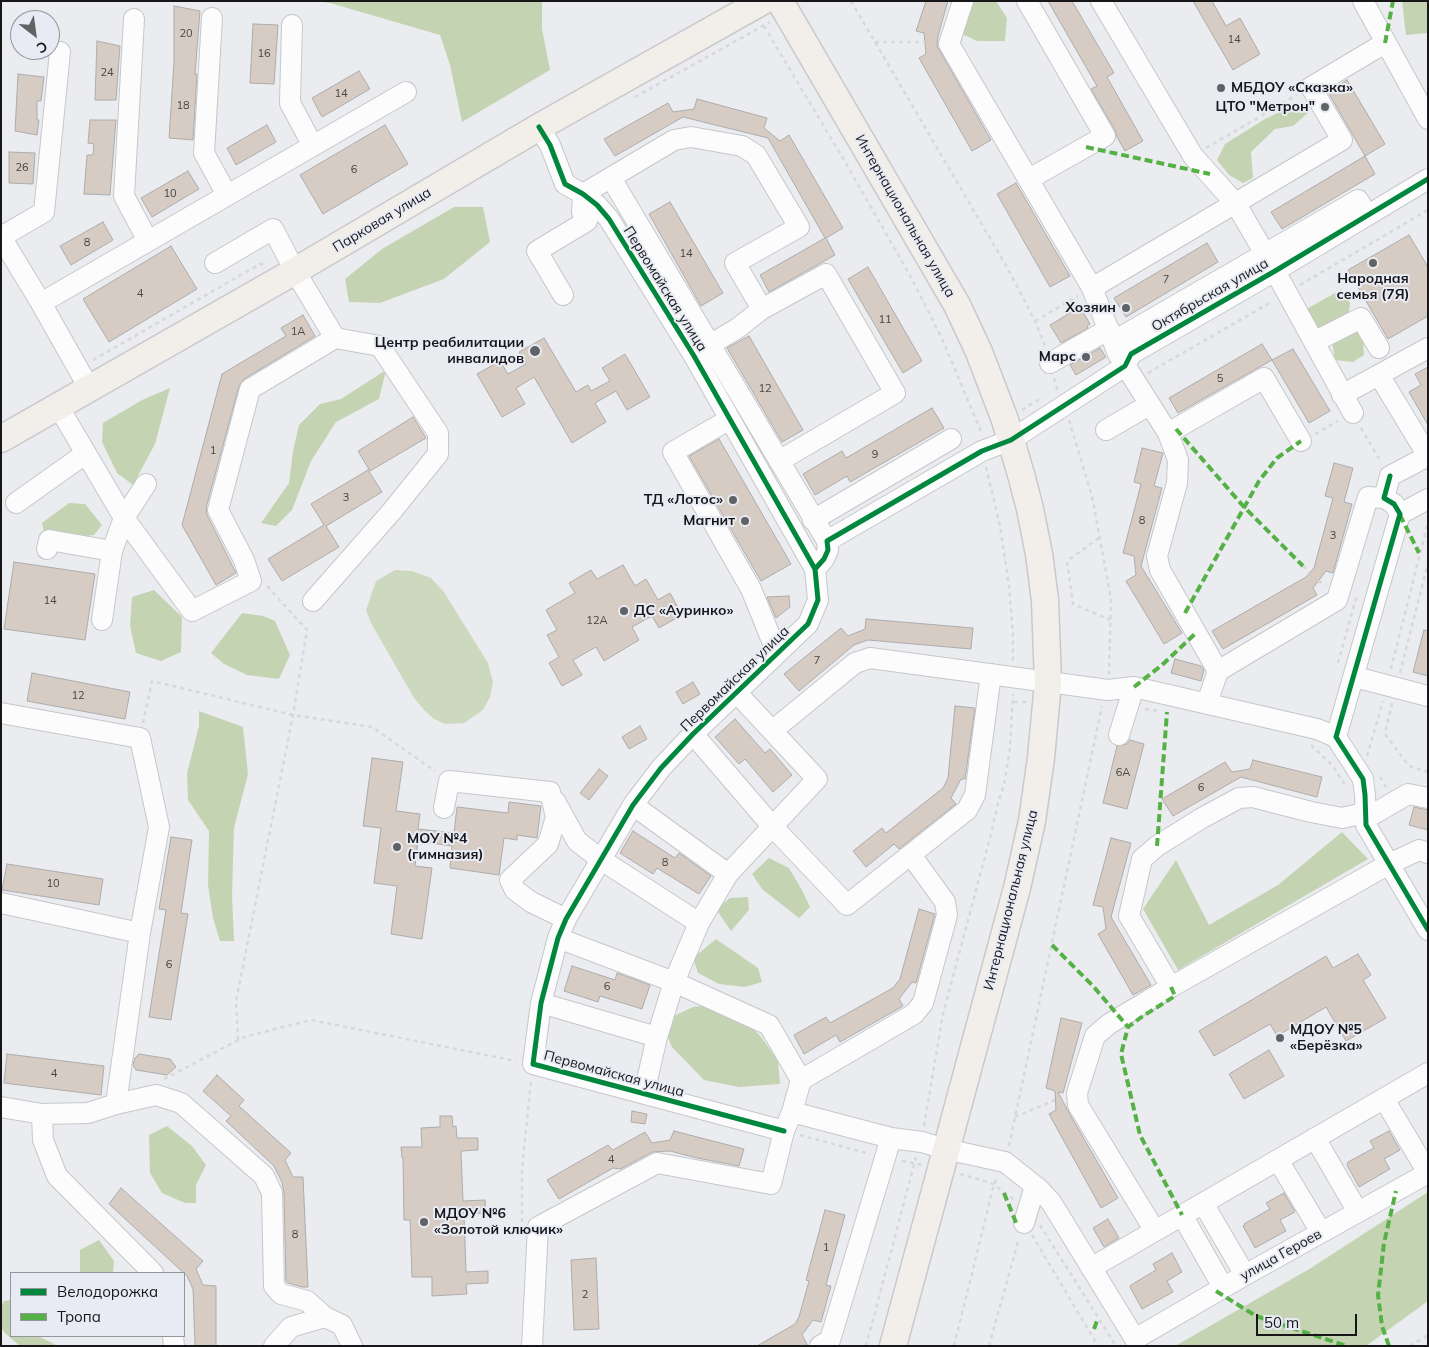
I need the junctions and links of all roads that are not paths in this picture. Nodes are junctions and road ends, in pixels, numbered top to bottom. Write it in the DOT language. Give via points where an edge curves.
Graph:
graph roads {
  1 [pos="780,1"];
  2 [pos="963,1"];
  3 [pos="1027,1"];
  4 [pos="1101,1"];
  5 [pos="1363,1"];
  6 [pos="763,14"];
  7 [pos="134,18"];
  8 [pos="212,18"];
  9 [pos="292,25"];
  10 [pos="1385,43"];
  11 [pos="59,60"];
  12 [pos="1420,87"];
  13 [pos="406,92"];
  14 [pos="1428,119"];
  15 [pos="539,127"];
  16 [pos="313,146"];
  17 [pos="611,178"];
  18 [pos="1428,179"];
  19 [pos="1029,180"];
  20 [pos="583,194"];
  21 [pos="227,195"];
  22 [pos="1236,204"];
  23 [pos="148,241"];
  24 [pos="214,263"];
  25 [pos="1270,263"];
  26 [pos="295,271"];
  27 [pos="1092,288"];
  28 [pos="563,295"];
  29 [pos="41,302"];
  30 [pos="762,309"];
  31 [pos="1112,335"];
  32 [pos="335,338"];
  33 [pos="1314,342"];
  34 [pos="710,344"];
  35 [pos="1379,348"];
  36 [pos="1428,348"];
  37 [pos="1050,363"];
  38 [pos="1130,373"];
  39 [pos="1379,375"];
  40 [pos="89,388"];
  41 [pos="1342,395"];
  42 [pos="1149,405"];
  43 [pos="58,406"];
  44 [pos="1353,413"];
  45 [pos="730,419"];
  46 [pos="1106,430"];
  47 [pos="1168,433"];
  48 [pos="1,439"];
  49 [pos="951,439"];
  50 [pos="1012,440"];
  51 [pos="1301,441"];
  52 [pos="85,454"];
  53 [pos="1428,456"];
  54 [pos="779,461"];
  55 [pos="146,484"];
  56 [pos="1384,498"];
  57 [pos="1428,499"];
  58 [pos="16,503"];
  59 [pos="1400,514"];
  60 [pos="124,518"];
  61 [pos="813,520"];
  62 [pos="827,541"];
  63 [pos="47,549"];
  64 [pos="112,551"];
  65 [pos="815,569"];
  66 [pos="313,601"];
  67 [pos="102,620"];
  68 [pos="777,654"];
  69 [pos="1218,670"];
  70 [pos="991,674"];
  71 [pos="1355,677"];
  72 [pos="1048,683"];
  73 [pos="1134,687"];
  74 [pos="736,692"];
  75 [pos="1428,696"];
  76 [pos="1208,703"];
  77 [pos="1,713"];
  78 [pos="772,730"];
  79 [pos="693,734"];
  80 [pos="1119,735"];
  81 [pos="1336,737"];
  82 [pos="550,792"];
  83 [pos="1428,798"];
  84 [pos="633,805"];
  85 [pos="444,808"];
  86 [pos="1364,816"];
  87 [pos="772,826"];
  88 [pos="1428,853"];
  89 [pos="911,855"];
  90 [pos="600,859"];
  91 [pos="1389,864"];
  92 [pos="728,874"];
  93 [pos="1,903"];
  94 [pos="566,919"];
  95 [pos="699,923"];
  96 [pos="1428,930"];
  97 [pos="140,933"];
  98 [pos="558,938"];
  99 [pos="674,982"];
  100 [pos="1171,987"];
  101 [pos="541,1003"];
  102 [pos="657,1037"];
  103 [pos="801,1080"];
  104 [pos="1425,1080"];
  105 [pos="644,1093"];
  106 [pos="1384,1099"];
  107 [pos="116,1104"];
  108 [pos="1,1108"];
  109 [pos="792,1112"];
  110 [pos="42,1114"];
  111 [pos="784,1131"];
  112 [pos="891,1138"];
  113 [pos="1315,1138"];
  114 [pos="933,1145"];
  115 [pos="1278,1160"];
  116 [pos="1428,1173"];
  117 [pos="1034,1186"];
  118 [pos="1203,1203"];
  119 [pos="1358,1212"];
  120 [pos="1182,1215"];
  121 [pos="1025,1225"];
  122 [pos="1155,1231"];
  123 [pos="1321,1232"];
  124 [pos="1092,1268"];
  125 [pos="152,1272"];
  126 [pos="1245,1275"];
  127 [pos="1223,1287"];
  128 [pos="325,1317"];
  129 [pos="274,1346"];
  130 [pos="352,1346"];
  131 [pos="532,1346"];
  132 [pos="820,1346"];
  133 [pos="893,1346"];
  1 -- 50 [label="main road, Интернациональная улица" via="957,305 979,352"];
  2 -- 19 [label="street" via="950,44"];
  3 -- 19 [label="street" via="1104,136"];
  4 -- 22 [label="street, Октябрьская улица" via="1193,156"];
  5 -- 10 [label="street"];
  6 -- 15 [label="main road, Парковая улица"];
  7 -- 23 [label="street" via="124,196"];
  8 -- 21 [label="street" via="204,153"];
  9 -- 16 [label="street" via="290,103"];
  10 -- 12 [label="street"];
  10 -- 22 [label="street" via="1311,87 1342,140"];
  11 -- 29 [label="street" via="44,212 2,237"];
  12 -- 14 [label="street"];
  13 -- 16 [label="street"];
  15 -- 20 [label="street, Первомайская улица" via="550,145 565,184"];
  15 -- 26 [label="main road, Парковая улица"];
  16 -- 21 [label="street"];
  17 -- 20 [label="street"];
  17 -- 30 [label="street" via="674,140 691,137 742,146 756,155 799,227 735,264"];
  17 -- 34 [label="street, Первомайская улица"];
  18 -- 25 [label="street, Октябрьская улица" via="1367,215"];
  19 -- 27 [label="street"];
  20 -- 28 [label="street" via="582,212 587,221 537,252"];
  20 -- 45 [label="street, Первомайская улица" via="609,219"];
  21 -- 23 [label="street"];
  22 -- 25 [label="street, Октябрьская улица"];
  22 -- 27 [label="street"];
  23 -- 29 [label="street"];
  24 -- 26 [label="street" via="273,229"];
  25 -- 31 [label="street"];
  25 -- 33 [label="street"];
  25 -- 38 [label="street, Октябрьская улица" via="1131,354"];
  26 -- 32 [label="street"];
  26 -- 40 [label="main road, Парковая улица"];
  27 -- 31 [label="street"];
  29 -- 40 [label="street"];
  30 -- 34 [label="street"];
  30 -- 54 [label="street" via="826,274 896,392"];
  31 -- 37 [label="street"];
  31 -- 38 [label="street" via="1118,354"];
  32 -- 60 [label="street" via="250,389 218,510 244,560 251,581 192,610"];
  32 -- 66 [label="street" via="380,346 438,433 438,454"];
  33 -- 35 [label="street" via="1361,318"];
  33 -- 41 [label="street"];
  34 -- 54 [label="street, Первомайская улица"];
  36 -- 39 [label="street"];
  38 -- 42 [label="street"];
  38 -- 50 [label="street, Октябрьская улица" via="1063,404"];
  39 -- 41 [label="street"];
  39 -- 53 [label="street"];
  40 -- 43 [label="main road, Парковая улица"];
  41 -- 44 [label="street"];
  42 -- 46 [label="street"];
  42 -- 47 [label="street"];
  43 -- 48 [label="main road, Парковая улица"];
  43 -- 52 [label="street"];
  45 -- 65 [label="street, Первомайская улица"];
  45 -- 68 [label="street" via="673,452 752,589"];
  47 -- 51 [label="street" via="1264,378"];
  47 -- 69 [label="street" via="1178,460 1177,483 1157,556 1160,570"];
  49 -- 61 [label="street"];
  50 -- 62 [label="street" via="982,451"];
  50 -- 72 [label="main road, Интернациональная улица" via="1039,554"];
  52 -- 58 [label="street"];
  52 -- 60 [label="street"];
  53 -- 56 [label="street" via="1390,476"];
  54 -- 61 [label="street, Первомайская улица"];
  55 -- 60 [label="street"];
  56 -- 59 [label="street" via="1394,504"];
  56 -- 69 [label="street" via="1368,497 1337,600"];
  57 -- 59 [label="street"];
  59 -- 71 [label="street"];
  60 -- 64 [label="street"];
  61 -- 62 [label="street, Первомайская улица"];
  62 -- 65 [label="street" via="828,550"];
  63 -- 64 [label="street" via="49,540"];
  64 -- 67 [label="street"];
  65 -- 68 [label="street, Первомайская улица" via="818,600 808,624"];
  68 -- 74 [label="street, Первомайская улица"];
  69 -- 76 [label="street"];
  70 -- 72 [label="street"];
  70 -- 78 [label="street" via="870,658 854,663"];
  70 -- 89 [label="street" via="975,795 967,810"];
  71 -- 75 [label="street"];
  71 -- 81 [label="street"];
  72 -- 73 [label="street" via="1108,690"];
  72 -- 114 [label="main road, Интернациональная улица" via="1032,821 1017,888"];
  73 -- 76 [label="street"];
  73 -- 80 [label="street"];
  74 -- 78 [label="street"];
  74 -- 79 [label="street, Первомайская улица"];
  76 -- 81 [label="street" via="1317,729"];
  77 -- 97 [label="street" via="140,738 159,827"];
  78 -- 87 [label="street" via="817,779"];
  79 -- 84 [label="street, Первомайская улица"];
  79 -- 87 [label="street"];
  81 -- 86 [label="street" via="1363,779"];
  82 -- 85 [label="street" via="449,781"];
  82 -- 90 [label="street" via="577,841"];
  82 -- 94 [label="street" via="556,817 548,844 510,880 515,890 532,902"];
  83 -- 86 [label="street" via="1408,794"];
  84 -- 90 [label="street, Первомайская улица"];
  84 -- 92 [label="street"];
  86 -- 91 [label="street"];
  86 -- 100 [label="street" via="1342,818 1253,797 1239,798 1157,846 1142,859 1129,916"];
  87 -- 89 [label="street" via="847,905"];
  87 -- 92 [label="street"];
  88 -- 91 [label="street" via="1418,850"];
  89 -- 103 [label="street" via="945,902 947,915 923,1003 914,1014"];
  90 -- 94 [label="street, Первомайская улица"];
  90 -- 95 [label="street"];
  91 -- 96 [label="street"];
  91 -- 100 [label="street"];
  92 -- 95 [label="street"];
  93 -- 97 [label="street"];
  94 -- 98 [label="street, Первомайская улица"];
  95 -- 99 [label="street"];
  97 -- 107 [label="street"];
  98 -- 99 [label="street"];
  98 -- 101 [label="street, Первомайская улица"];
  99 -- 102 [label="street"];
  99 -- 103 [label="street" via="769,1025"];
  100 -- 122 [label="street" via="1095,1036 1077,1092 1078,1105"];
  101 -- 102 [label="street"];
  101 -- 105 [label="street, Первомайская улица" via="533,1064"];
  102 -- 105 [label="street"];
  103 -- 109 [label="street"];
  104 -- 106 [label="street"];
  105 -- 111 [label="street, Первомайская улица"];
  106 -- 113 [label="street"];
  106 -- 116 [label="street"];
  107 -- 110 [label="street" via="88,1113"];
  107 -- 128 [label="street" via="156,1095 181,1103 264,1176 272,1193 274,1286 281,1294 306,1301"];
  108 -- 110 [label="street"];
  109 -- 111 [label="street"];
  109 -- 112 [label="street"];
  110 -- 125 [label="street" via="43,1140 57,1176"];
  111 -- 131 [label="street" via="772,1184 657,1163 538,1227"];
  112 -- 114 [label="street"];
  112 -- 132 [label="street" via="830,1340"];
  113 -- 115 [label="street"];
  113 -- 119 [label="street"];
  114 -- 117 [label="street" via="1005,1162"];
  114 -- 133 [label="main road, Интернациональная улица"];
  115 -- 118 [label="street"];
  115 -- 123 [label="street"];
  116 -- 119 [label="street, улица Героев"];
  117 -- 121 [label="street"];
  117 -- 124 [label="street" via="1051,1202"];
  118 -- 120 [label="street"];
  118 -- 126 [label="street"];
  119 -- 123 [label="street, улица Героев"];
  120 -- 122 [label="street"];
  120 -- 127 [label="street"];
  122 -- 124 [label="street"];
  123 -- 126 [label="street, улица Героев"];
  124 -- 127 [label="street, улица Героев" via="1135,1339"];
  126 -- 127 [label="street, улица Героев"];
  128 -- 129 [label="street" via="291,1327"];
  128 -- 130 [label="street" via="342,1325"];
}
